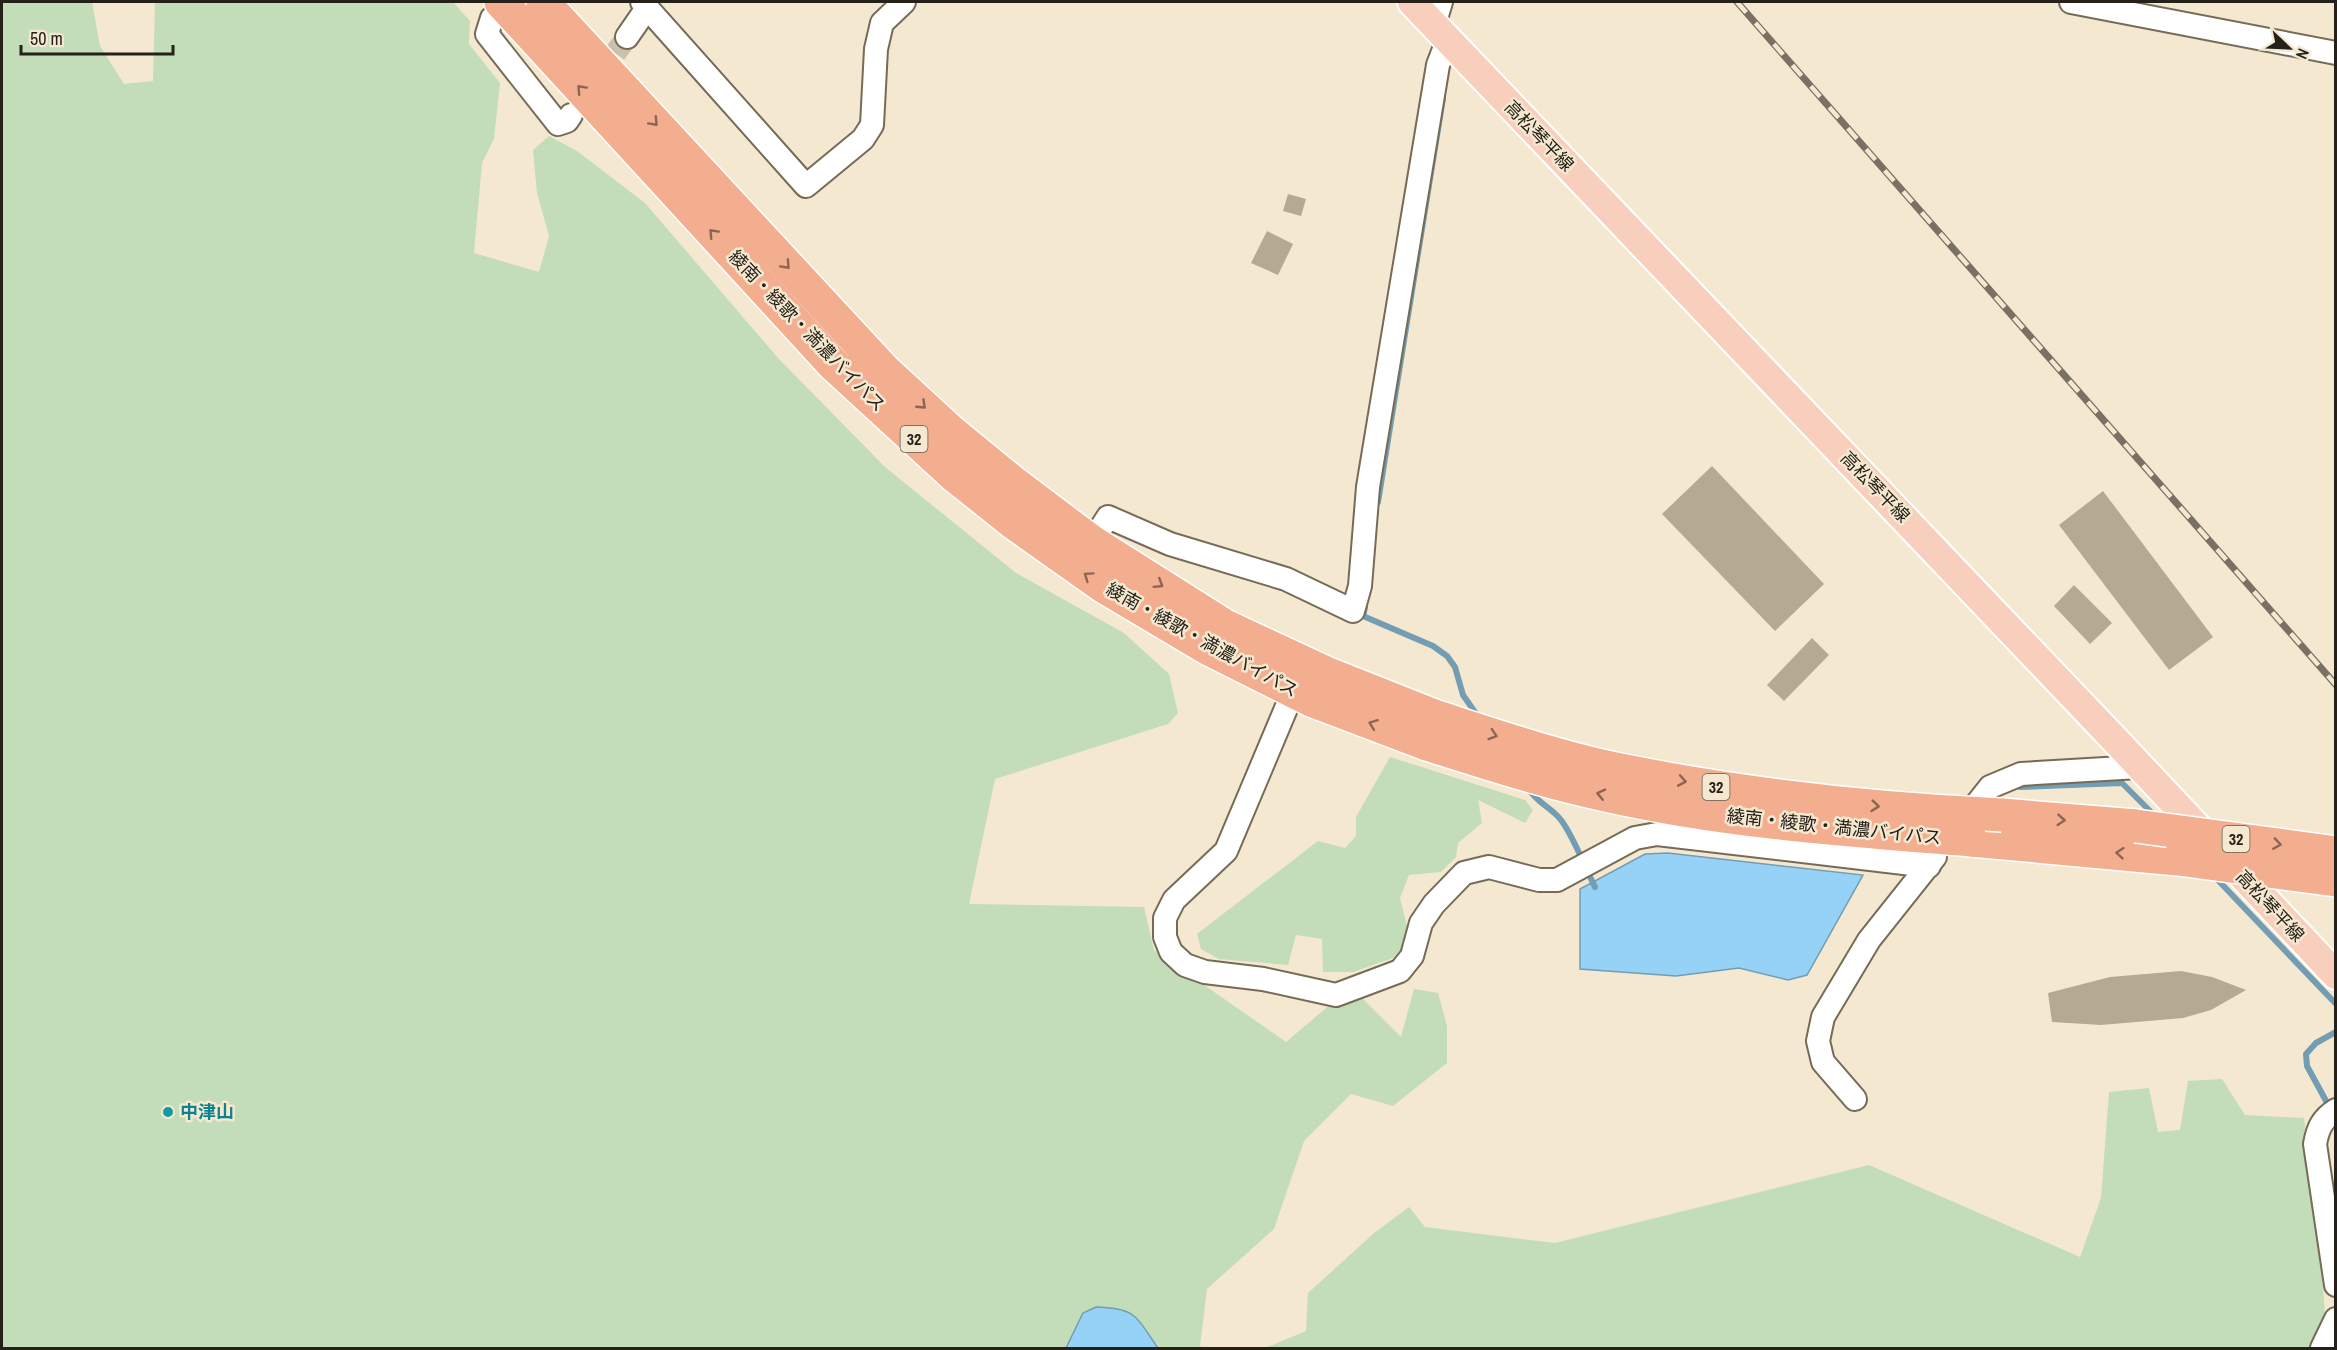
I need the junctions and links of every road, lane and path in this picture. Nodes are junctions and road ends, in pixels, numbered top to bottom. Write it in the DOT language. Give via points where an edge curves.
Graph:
graph roads {
  1 [pos="543,2"];
  2 [pos="904,2"];
  3 [pos="1412,2"];
  4 [pos="2071,2"];
  5 [pos="506,3"];
  6 [pos="645,5"];
  7 [pos="1441,22"];
  8 [pos="627,37"];
  9 [pos="2336,53"];
  10 [pos="572,115"];
  11 [pos="1092,542"];
  12 [pos="1293,692"];
  13 [pos="1432,731"];
  14 [pos="2139,767"];
  15 [pos="2336,853"];
  16 [pos="1929,866"];
  17 [pos="2336,880"];
  18 [pos="2336,975"];
  19 [pos="1854,1099"];
  20 [pos="2333,1112"];
  21 [pos="2336,1285"];
  22 [pos="2336,1319"];
  23 [pos="2322,1348"];
  1 -- 11 [label="highway, 綾南・綾歌・満濃バイパス / 32, one-way" via="885,371 949,430"];
  2 -- 6 [label="street" via="882,23 876,49 872,125 863,139 806,186"];
  3 -- 7 [label="main road, 高松琴平線"];
  4 -- 9 [label="street"];
  5 -- 10 [label="street" via="492,18 487,34 558,124"];
  12 -- 5 [label="highway, 綾南・綾歌・満濃バイパス / 32, one-way" via="1209,649 1103,586 1014,524 955,476 833,364"];
  6 -- 8 [label="street"];
  7 -- 11 [label="street" via="1438,65 1368,487 1360,586 1353,611 1286,579 1170,544 1108,517"];
  7 -- 14 [label="main road, 高松琴平線"];
  11 -- 13 [label="highway, 綾南・綾歌・満濃バイパス / 32, one-way" via="1225,626 1326,673"];
  13 -- 12 [label="highway, 綾南・綾歌・満濃バイパス / 32, one-way"];
  12 -- 16 [label="street" via="1226,850 1174,900 1165,918 1165,937 1171,952 1185,965 1205,972 1336,994 1400,971 1412,956 1421,923 1464,873 1489,867 1539,880 1557,880 1635,838 1657,834"];
  13 -- 15 [label="highway, 綾南・綾歌・満濃バイパス / 32, one-way, bridge" via="1614,769 1796,799 2136,825"];
  17 -- 13 [label="highway, 綾南・綾歌・満濃バイパス / 32, one-way, bridge" via="2178,859 1789,825 1699,813 1539,780"];
  14 -- 16 [label="street" via="2020,774 1990,787"];
  14 -- 18 [label="main road, 高松琴平線"];
  16 -- 19 [label="street" via="1869,940 1823,1017 1818,1041 1824,1062"];
  20 -- 21 [label="street" via="2318,1129 2315,1144"];
  22 -- 23 [label="street"];
}
